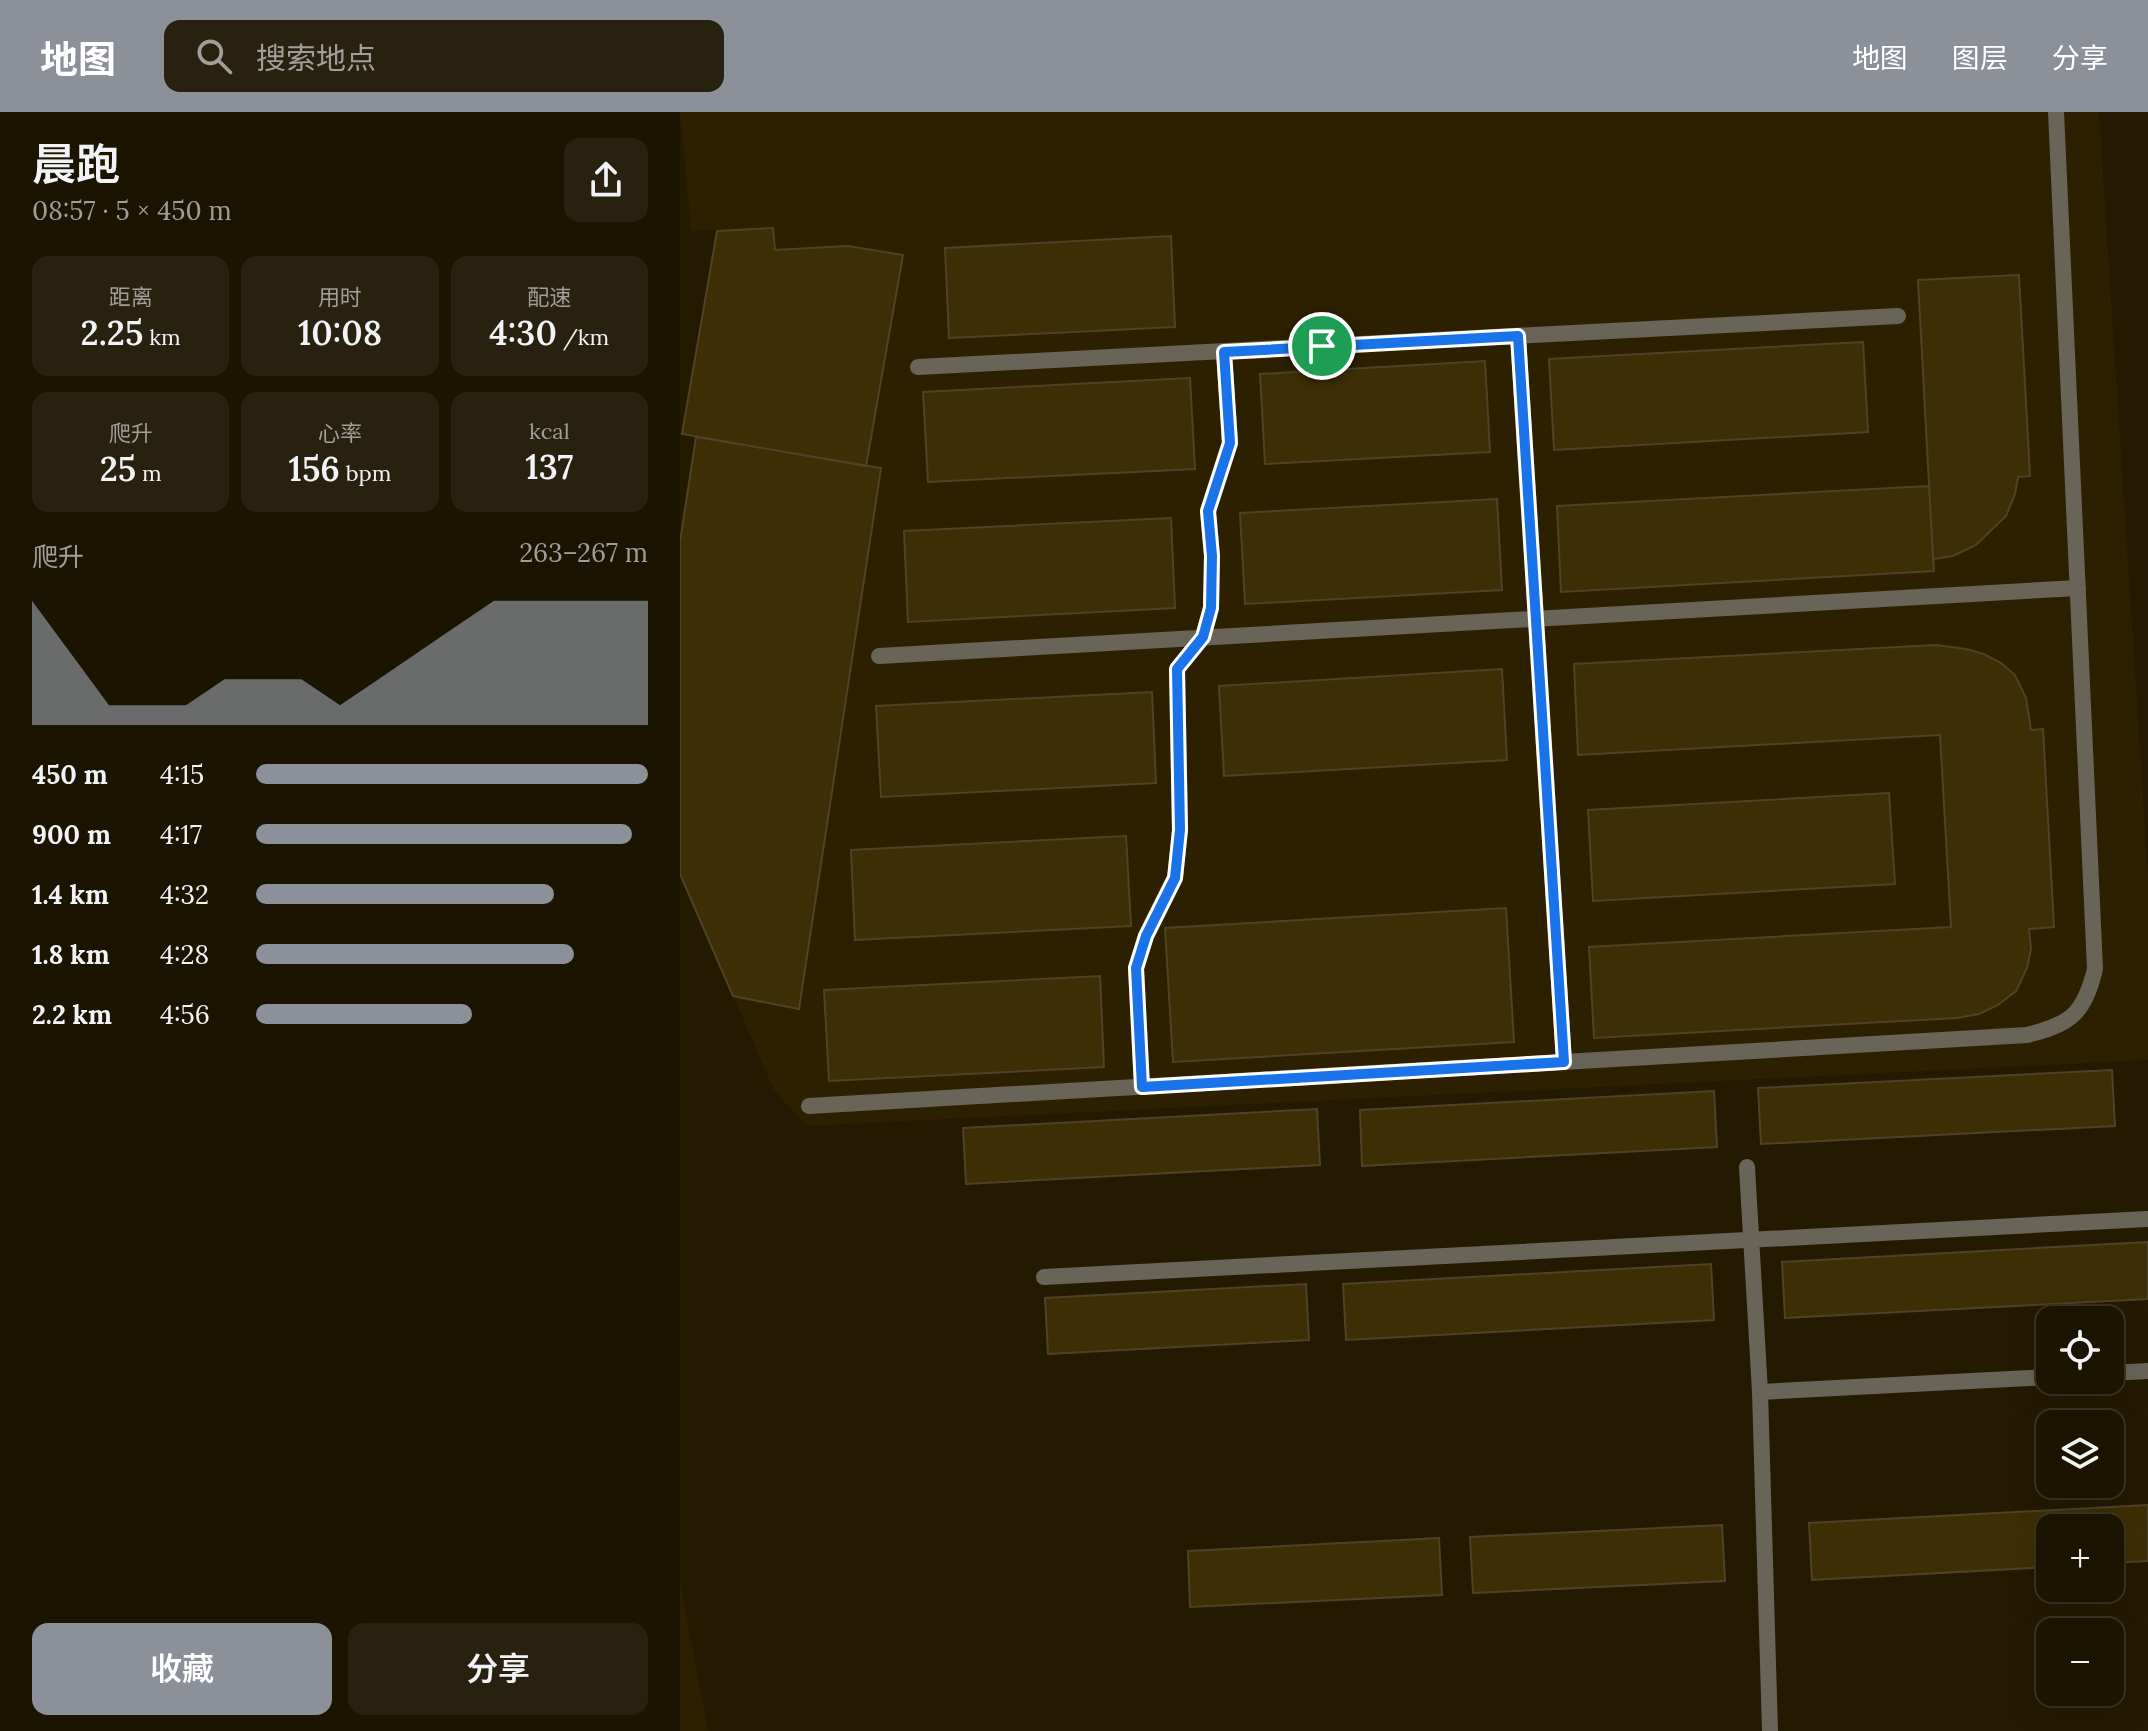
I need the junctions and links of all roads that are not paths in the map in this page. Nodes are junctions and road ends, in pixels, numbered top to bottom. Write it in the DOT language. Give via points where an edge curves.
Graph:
graph roads {
  1 [pos="2056,112"];
  2 [pos="1898,316"];
  3 [pos="1518,336"];
  4 [pos="1224,352"];
  5 [pos="918,367"];
  6 [pos="2078,588"];
  7 [pos="1536,619"];
  8 [pos="1203,637"];
  9 [pos="879,656"];
  10 [pos="1564,1062"];
  11 [pos="1142,1087"];
  12 [pos="809,1106"];
  13 [pos="1747,1167"];
  14 [pos="2147,1219"];
  15 [pos="1751,1241"];
  16 [pos="1044,1277"];
  17 [pos="2148,1371"];
  18 [pos="2124,1372"];
  19 [pos="2036,1378"];
  20 [pos="1760,1392"];
  21 [pos="1770,1731"];
  1 -- 6 [label="street"];
  2 -- 3 [label="street"];
  3 -- 4 [label="street"];
  3 -- 7 [label="street"];
  4 -- 5 [label="street"];
  4 -- 8 [label="street" via="1230,443 1208,511 1211,608"];
  6 -- 7 [label="street"];
  6 -- 10 [label="street" via="2095,969 2076,1015 2027,1035"];
  7 -- 8 [label="street"];
  7 -- 10 [label="street"];
  8 -- 9 [label="street"];
  8 -- 11 [label="street" via="1177,669 1180,830 1175,878 1136,968"];
  10 -- 11 [label="street"];
  11 -- 12 [label="street"];
  13 -- 15 [label="street"];
  14 -- 15 [label="street"];
  15 -- 16 [label="street"];
  15 -- 20 [label="street"];
  17 -- 18 [label="street"];
  19 -- 20 [label="street"];
  20 -- 21 [label="street"];
}
